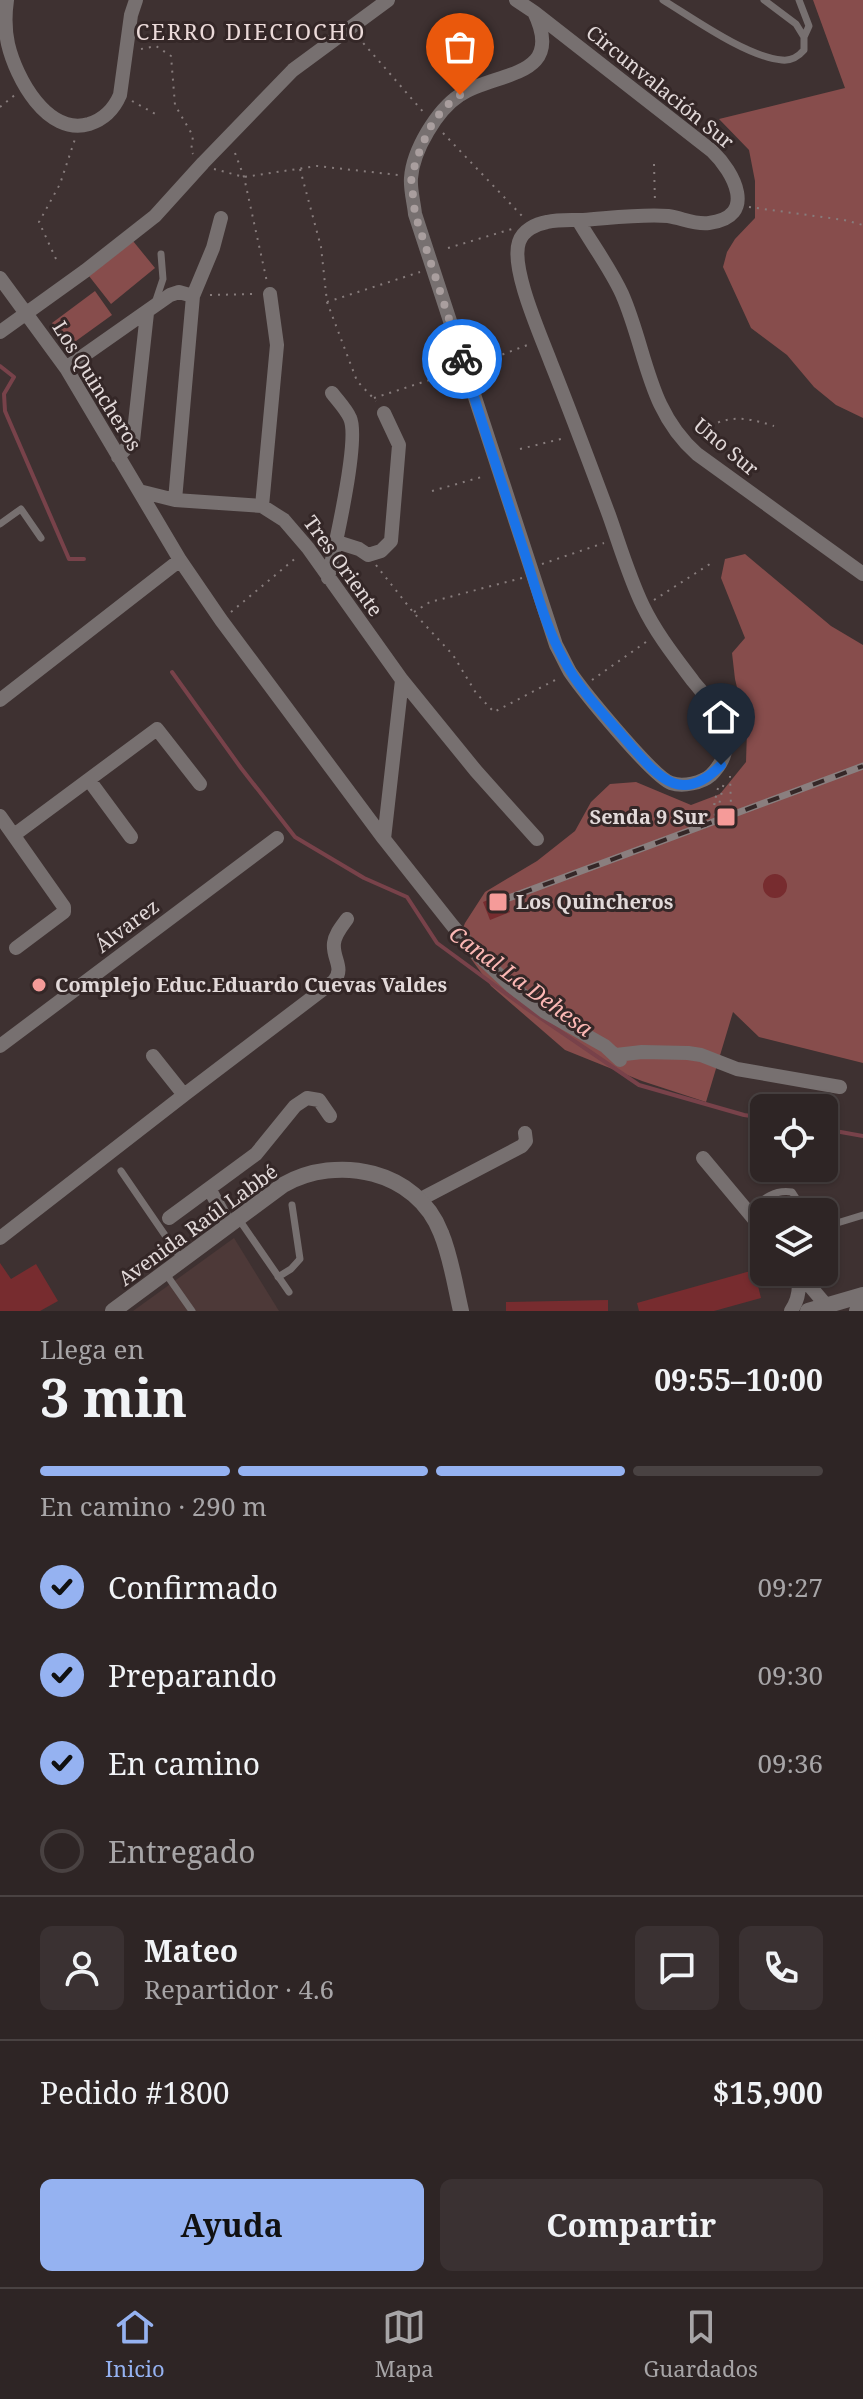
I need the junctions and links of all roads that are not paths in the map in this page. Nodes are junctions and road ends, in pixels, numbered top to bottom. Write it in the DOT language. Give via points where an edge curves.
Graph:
graph roads {
  1 [pos="7,0"];
  2 [pos="136,0"];
  3 [pos="388,0"];
  4 [pos="516,0"];
  5 [pos="663,0"];
  6 [pos="764,0"];
  7 [pos="799,0"];
  8 [pos="534,12"];
  9 [pos="804,37"];
  10 [pos="221,218"];
  11 [pos="578,220"];
  12 [pos="161,254"];
  13 [pos="0,278"];
  14 [pos="270,294"];
  15 [pos="193,296"];
  16 [pos="150,311"];
  17 [pos="26,312"];
  18 [pos="0,332"];
  19 [pos="66,368"];
  20 [pos="332,393"];
  21 [pos="384,413"];
  22 [pos="118,457"];
  23 [pos="139,491"];
  24 [pos="175,500"];
  25 [pos="262,506"];
  26 [pos="0,524"];
  27 [pos="41,538"];
  28 [pos="337,542"];
  29 [pos="180,560"];
  30 [pos="859,565"];
  31 [pos="328,578"];
  32 [pos="402,680"];
  33 [pos="0,700"];
  34 [pos="89,780"];
  35 [pos="200,784"];
  36 [pos="0,816"];
  37 [pos="14,835"];
  38 [pos="131,837"];
  39 [pos="277,838"];
  40 [pos="384,839"];
  41 [pos="537,839"];
  42 [pos="347,919"];
  43 [pos="16,948"];
  44 [pos="0,1046"];
  45 [pos="153,1056"];
  46 [pos="840,1087"];
  47 [pos="184,1095"];
  48 [pos="330,1116"];
  49 [pos="525,1133"];
  50 [pos="703,1158"];
  51 [pos="121,1171"];
  52 [pos="210,1190"];
  53 [pos="764,1198"];
  54 [pos="796,1198"];
  55 [pos="419,1200"];
  56 [pos="292,1205"];
  57 [pos="748,1212"];
  58 [pos="750,1214"];
  59 [pos="863,1215"];
  60 [pos="169,1218"];
  61 [pos="233,1221"];
  62 [pos="838,1223"];
  63 [pos="0,1238"];
  64 [pos="182,1260"];
  65 [pos="165,1273"];
  66 [pos="278,1277"];
  67 [pos="799,1286"];
  68 [pos="809,1286"];
  69 [pos="289,1292"];
  70 [pos="863,1295"];
  71 [pos="827,1308"];
  72 [pos="863,1308"];
  73 [pos="113,1311"];
  74 [pos="192,1311"];
  75 [pos="461,1311"];
  76 [pos="791,1311"];
  77 [pos="808,1311"];
  78 [pos="857,1311"];
  1 -- 2 [label="street" via="8,45 16,67 50,115 75,126 101,119 120,95"];
  3 -- 17 [label="street" via="293,70 155,216"];
  4 -- 8 [label="street, Circunvalación Sur"];
  5 -- 9 [label="lane" via="757,54 785,61 798,58"];
  6 -- 9 [label="lane" via="796,24"];
  7 -- 9 [label="lane" via="809,26"];
  8 -- 11 [label="street, Circunvalación Sur" via="712,151 733,176 738,194 727,216 710,223 655,216"];
  8 -- 11 [label="street" via="542,43 531,65 467,90 433,122 411,177 415,214 548,627 570,672 651,768 669,783 687,785 707,779 721,765 725,729 643,607 528,301 517,254 519,240 533,227"];
  10 -- 15 [label="street"];
  11 -- 30 [label="street, Uno Sur" via="621,293 660,407 681,439"];
  12 -- 16 [label="lane" via="163,279"];
  13 -- 17 [label="street, Los Quincheros"];
  14 -- 25 [label="street" via="277,345"];
  15 -- 16 [label="street" via="170,295"];
  15 -- 24 [label="street"];
  16 -- 19 [label="street"];
  16 -- 22 [label="street" via="133,441"];
  17 -- 18 [label="street"];
  17 -- 19 [label="street, Los Quincheros"];
  19 -- 22 [label="street, Los Quincheros"];
  20 -- 28 [label="street" via="352,420"];
  21 -- 28 [label="street" via="399,445 391,541 368,555"];
  22 -- 23 [label="street, Los Quincheros"];
  23 -- 24 [label="street"];
  23 -- 29 [label="street, Los Quincheros"];
  24 -- 25 [label="street"];
  25 -- 31 [label="street, Tres Oriente" via="284,520"];
  26 -- 27 [label="lane" via="21,509"];
  28 -- 31 [label="street"];
  29 -- 33 [label="street"];
  29 -- 40 [label="street, Los Quincheros"];
  31 -- 32 [label="street, Tres Oriente"];
  32 -- 40 [label="street"];
  32 -- 41 [label="street, Tres Oriente"];
  34 -- 35 [label="street" via="157,729"];
  34 -- 37 [label="street"];
  34 -- 38 [label="street"];
  36 -- 37 [label="street"];
  37 -- 43 [label="street" via="64,907"];
  39 -- 44 [label="street, Álvarez"];
  40 -- 46 [label="street, Los Quincheros" via="477,954 511,986 618,1057 688,1053 737,1069"];
  42 -- 47 [label="street" via="333,947 340,975"];
  45 -- 47 [label="street"];
  47 -- 63 [label="street"];
  48 -- 52 [label="street" via="319,1100 307,1098 256,1154"];
  49 -- 55 [label="street" via="522,1146"];
  50 -- 57 [label="street"];
  51 -- 64 [label="lane"];
  52 -- 60 [label="street"];
  52 -- 61 [label="street"];
  53 -- 54 [label="lane" via="781,1190"];
  55 -- 61 [label="street, Avenida Raúl Labbé" via="382,1176 335,1169 291,1181"];
  55 -- 75 [label="street, Avenida Raúl Labbé" via="441,1233"];
  56 -- 66 [label="lane" via="300,1259"];
  57 -- 58 [label="street"];
  59 -- 62 [label="lane"];
  61 -- 64 [label="street, Avenida Raúl Labbé"];
  61 -- 66 [label="lane"];
  64 -- 65 [label="street, Avenida Raúl Labbé"];
  65 -- 73 [label="street, Avenida Raúl Labbé"];
  65 -- 74 [label="lane"];
  66 -- 69 [label="lane"];
  67 -- 76 [label="street"];
  68 -- 71 [label="street"];
  70 -- 71 [label="street"];
  71 -- 77 [label="street"];
  72 -- 78 [label="street"];
}
